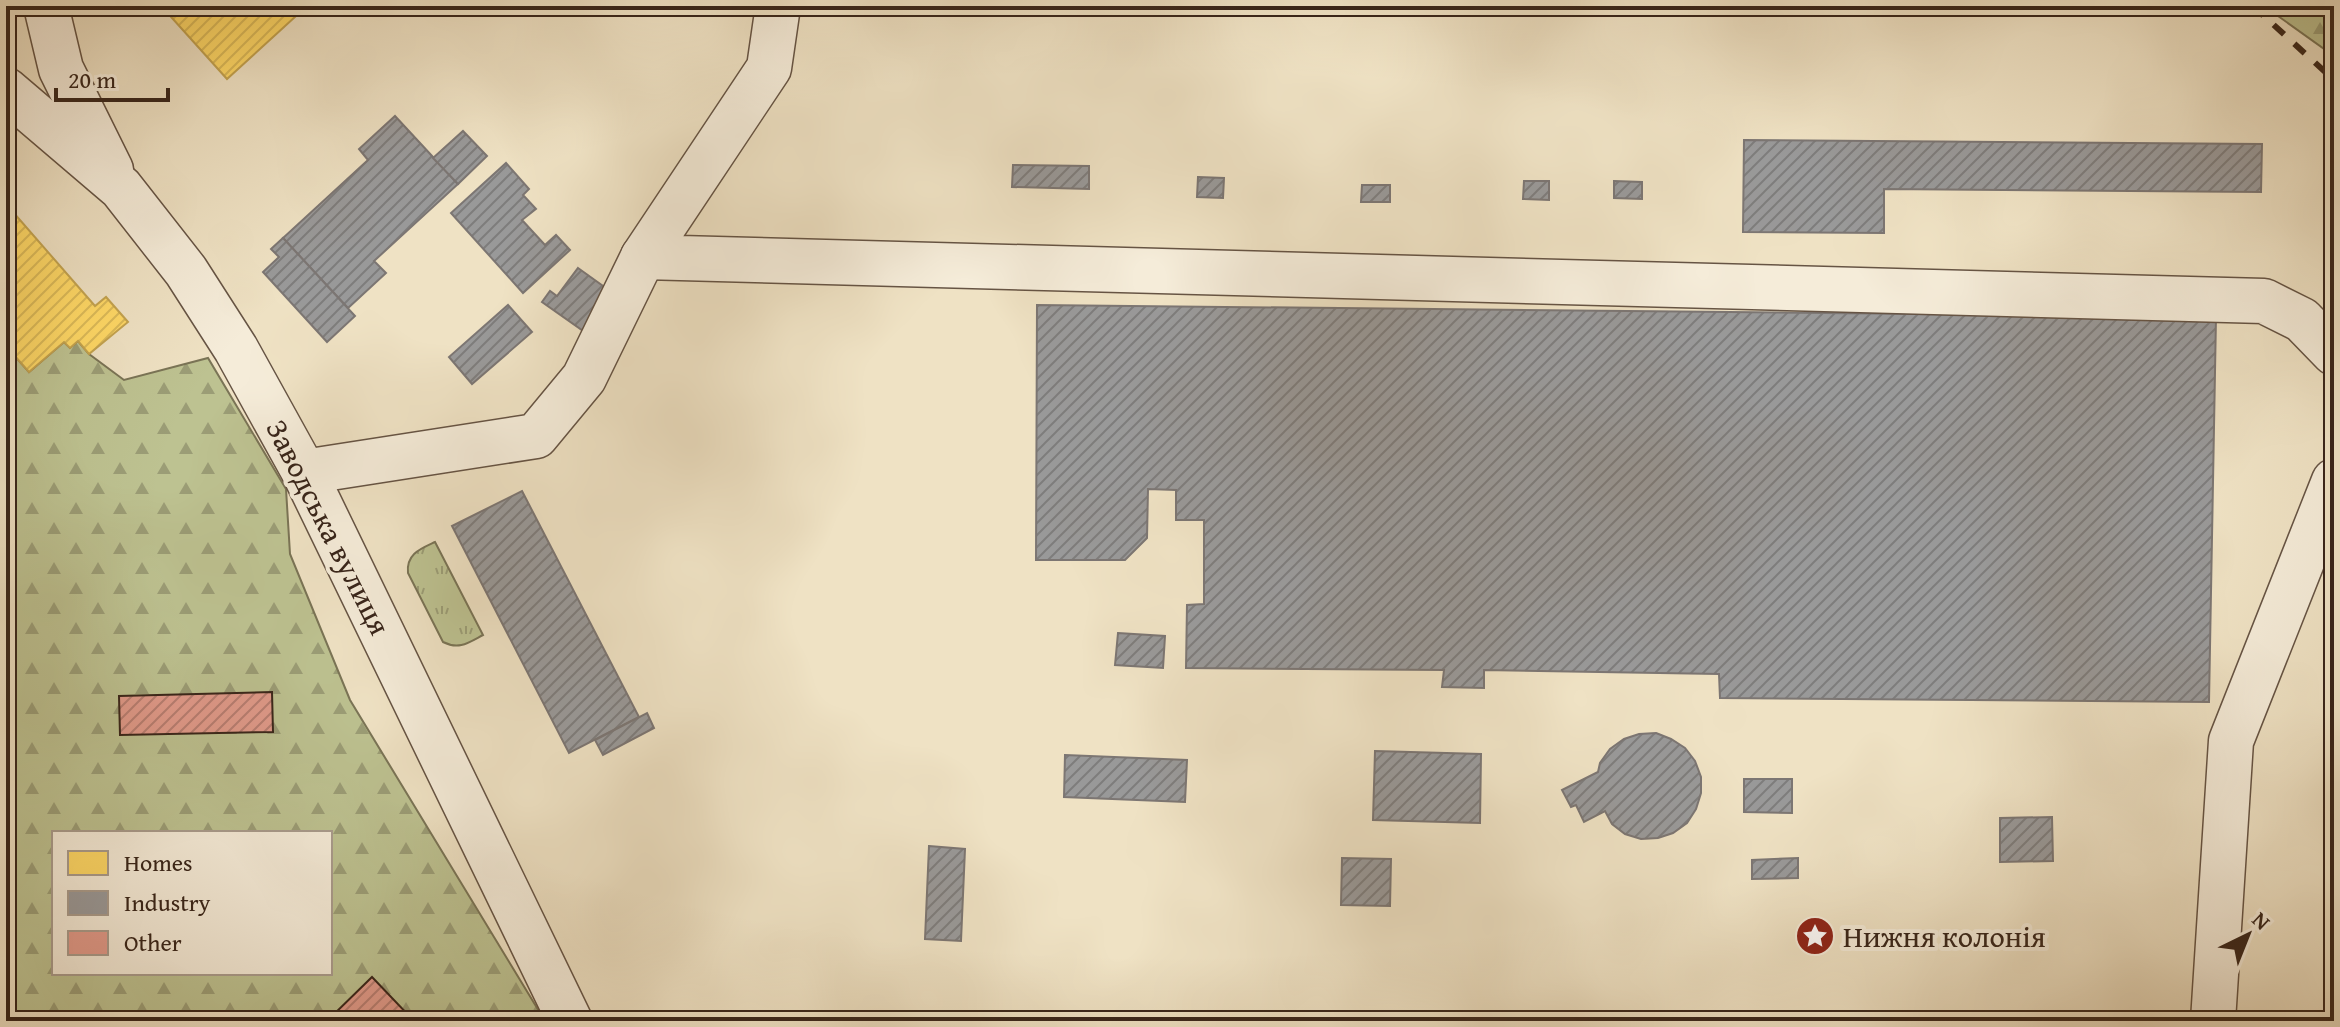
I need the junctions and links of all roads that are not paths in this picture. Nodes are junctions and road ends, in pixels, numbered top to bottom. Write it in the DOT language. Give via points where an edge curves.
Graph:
graph roads {
  1 [pos="46,6"];
  2 [pos="778,6"];
  3 [pos="6,90"];
  4 [pos="121,188"];
  5 [pos="643,257"];
  6 [pos="2334,353"];
  7 [pos="304,472"];
  8 [pos="2334,481"];
  9 [pos="570,1021"];
  10 [pos="2213,1021"];
  1 -- 4 [label="street" via="61,69"];
  2 -- 5 [label="street" via="769,68"];
  3 -- 4 [label="street, Заводська вулиця"];
  4 -- 7 [label="street, Заводська вулиця" via="186,271"];
  5 -- 6 [label="street" via="2264,301 2302,320"];
  5 -- 7 [label="street" via="584,378 536,436"];
  7 -- 9 [label="street, Заводська вулиця"];
  8 -- 10 [label="street" via="2231,741"];
}
